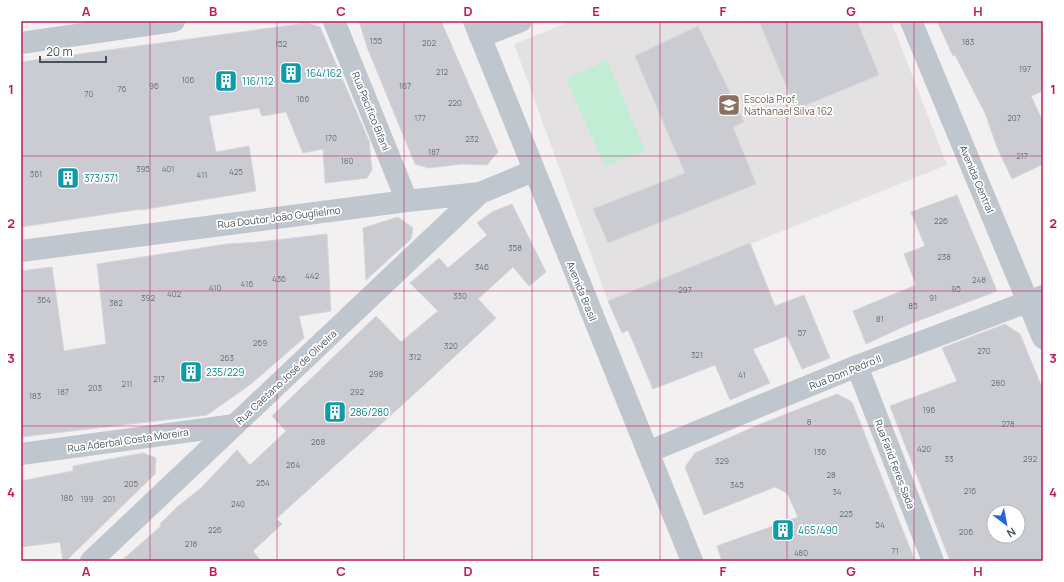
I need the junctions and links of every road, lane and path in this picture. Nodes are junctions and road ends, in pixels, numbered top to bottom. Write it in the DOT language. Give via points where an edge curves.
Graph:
graph roads {
  1 [pos="174,21"];
  2 [pos="334,21"];
  3 [pos="521,21"];
  4 [pos="911,21"];
  5 [pos="477,29"];
  6 [pos="21,43"];
  7 [pos="533,171"];
  8 [pos="480,194"];
  9 [pos="407,200"];
  10 [pos="21,251"];
  11 [pos="1036,299"];
  12 [pos="1043,338"];
  13 [pos="857,366"];
  14 [pos="235,425"];
  15 [pos="648,452"];
  16 [pos="21,454"];
  17 [pos="91,561"];
  18 [pos="692,561"];
  19 [pos="933,561"];
  1 -- 6 [label="street"];
  2 -- 9 [label="street, Rua Pacifico Bifani"];
  3 -- 5 [label="street"];
  4 -- 11 [label="street, Avenida Central"];
  5 -- 7 [label="street, Avenida Brasil"];
  7 -- 8 [label="street, Rua Doutor João Guglielmo"];
  7 -- 15 [label="street, Avenida Brasil"];
  8 -- 9 [label="street, Rua Doutor João Guglielmo"];
  8 -- 14 [label="street, Rua Caetano José de Oliveira"];
  9 -- 10 [label="street, Rua Doutor João Guglielmo"];
  11 -- 12 [label="street, Avenida Central"];
  11 -- 13 [label="street, Rua Dom Pedro II"];
  13 -- 15 [label="street, Rua Dom Pedro II"];
  13 -- 19 [label="street, Rua Farid Feres Sada"];
  14 -- 16 [label="street, Rua Aderbal Costa Moreira"];
  14 -- 17 [label="street, Rua Caetano José de Oliveira"];
  15 -- 18 [label="street, Avenida Brasil"];
}
